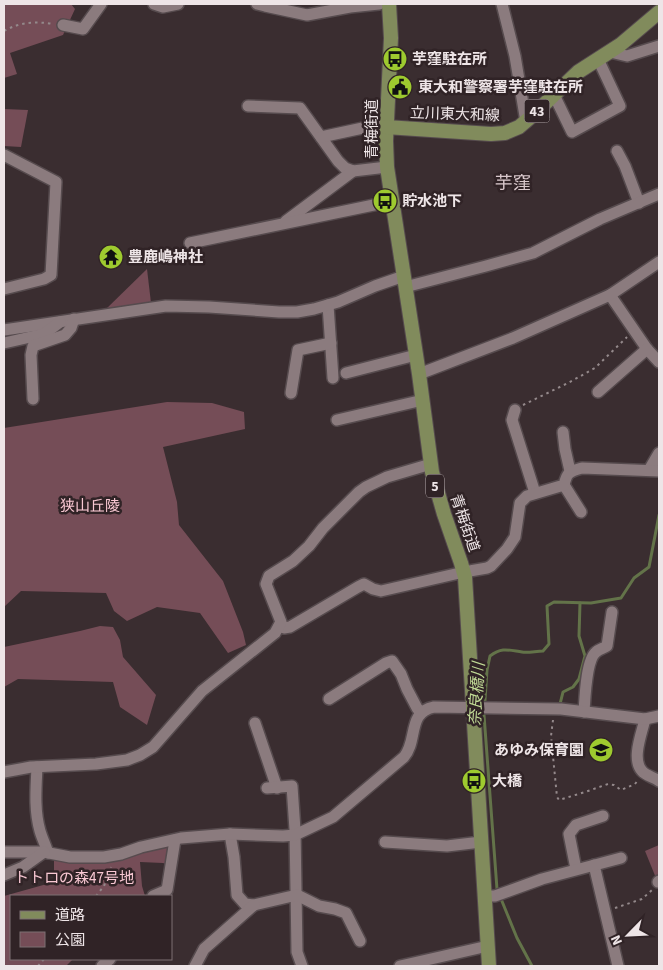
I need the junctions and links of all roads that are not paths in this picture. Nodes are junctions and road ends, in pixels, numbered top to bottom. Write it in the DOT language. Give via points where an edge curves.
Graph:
graph roads {
  1 [pos="101,4"];
  2 [pos="154,4"];
  3 [pos="178,4"];
  4 [pos="258,4"];
  5 [pos="379,4"];
  6 [pos="389,4"];
  7 [pos="502,4"];
  8 [pos="659,12"];
  9 [pos="63,25"];
  10 [pos="659,46"];
  11 [pos="604,56"];
  12 [pos="554,95"];
  13 [pos="248,106"];
  14 [pos="526,122"];
  15 [pos="386,125"];
  16 [pos="321,137"];
  17 [pos="617,151"];
  18 [pos="4,155"];
  19 [pos="388,167"];
  20 [pos="353,171"];
  21 [pos="659,194"];
  22 [pos="392,201"];
  23 [pos="638,203"];
  24 [pos="282,224"];
  25 [pos="190,243"];
  26 [pos="659,262"];
  27 [pos="404,281"];
  28 [pos="4,289"];
  29 [pos="610,295"];
  30 [pos="328,306"];
  31 [pos="74,320"];
  32 [pos="61,322"];
  33 [pos="4,330"];
  34 [pos="4,343"];
  35 [pos="331,343"];
  36 [pos="647,349"];
  37 [pos="416,355"];
  38 [pos="659,362"];
  39 [pos="346,373"];
  40 [pos="419,374"];
  41 [pos="333,378"];
  42 [pos="598,392"];
  43 [pos="291,393"];
  44 [pos="33,399"];
  45 [pos="423,400"];
  46 [pos="515,410"];
  47 [pos="337,420"];
  48 [pos="564,432"];
  49 [pos="659,454"];
  50 [pos="431,464"];
  51 [pos="654,470"];
  52 [pos="570,471"];
  53 [pos="564,485"];
  54 [pos="535,493"];
  55 [pos="581,512"];
  56 [pos="464,572"];
  57 [pos="612,612"];
  58 [pos="279,626"];
  59 [pos="329,698"];
  60 [pos="481,708"];
  61 [pos="584,712"];
  62 [pos="421,713"];
  63 [pos="659,716"];
  64 [pos="645,719"];
  65 [pos="255,723"];
  66 [pos="37,767"];
  67 [pos="4,772"];
  68 [pos="659,781"];
  69 [pos="603,816"];
  70 [pos="230,834"];
  71 [pos="295,835"];
  72 [pos="175,840"];
  73 [pos="385,842"];
  74 [pos="481,842"];
  75 [pos="4,852"];
  76 [pos="46,852"];
  77 [pos="621,858"];
  78 [pos="594,864"];
  79 [pos="576,870"];
  80 [pos="4,875"];
  81 [pos="155,895"];
  82 [pos="296,895"];
  83 [pos="494,895"];
  84 [pos="254,905"];
  85 [pos="360,941"];
  86 [pos="488,946"];
  87 [pos="417,965"];
  88 [pos="195,966"];
  89 [pos="302,966"];
  90 [pos="400,966"];
  91 [pos="489,966"];
  92 [pos="618,966"];
  1 -- 9 [label="street" via="82,29"];
  2 -- 3 [label="street" via="163,7"];
  4 -- 5 [label="street" via="307,15"];
  6 -- 15 [label="main road, 青梅街道 / 5" via="391,38"];
  7 -- 14 [label="street"];
  8 -- 11 [label="main road, 立川東大和線 / 43"];
  10 -- 11 [label="street" via="627,56"];
  11 -- 12 [label="main road, 立川東大和線 / 43" via="578,72"];
  11 -- 12 [label="street" via="620,106 572,132"];
  12 -- 14 [label="main road, 立川東大和線 / 43"];
  13 -- 16 [label="street" via="300,108"];
  14 -- 15 [label="main road, 立川東大和線 / 43" via="496,134"];
  15 -- 16 [label="street"];
  15 -- 19 [label="main road, 青梅街道 / 5"];
  16 -- 20 [label="street" via="338,161"];
  17 -- 23 [label="street"];
  18 -- 28 [label="street" via="56,182 51,275"];
  19 -- 20 [label="street"];
  19 -- 22 [label="main road, 青梅街道 / 5"];
  20 -- 24 [label="street"];
  21 -- 23 [label="street"];
  22 -- 24 [label="street"];
  22 -- 27 [label="main road, 青梅街道 / 5"];
  23 -- 27 [label="street" via="600,218 533,253 486,266"];
  24 -- 25 [label="street"];
  26 -- 29 [label="street"];
  27 -- 30 [label="street" via="375,286"];
  27 -- 37 [label="main road, 青梅街道 / 5"];
  29 -- 36 [label="street"];
  29 -- 40 [label="street" via="513,338"];
  30 -- 31 [label="street" via="290,312 166,306"];
  30 -- 35 [label="street"];
  31 -- 32 [label="street"];
  31 -- 44 [label="street" via="65,335 33,346"];
  32 -- 33 [label="street"];
  32 -- 34 [label="street" via="44,334"];
  35 -- 41 [label="street"];
  35 -- 43 [label="street" via="298,350"];
  36 -- 38 [label="street"];
  36 -- 42 [label="street"];
  37 -- 39 [label="street"];
  37 -- 40 [label="main road, 青梅街道 / 5"];
  40 -- 45 [label="main road, 青梅街道 / 5"];
  45 -- 47 [label="street"];
  45 -- 50 [label="main road, 青梅街道 / 5"];
  46 -- 54 [label="street" via="512,420"];
  48 -- 52 [label="street"];
  49 -- 51 [label="street"];
  50 -- 56 [label="main road, 青梅街道 / 5"];
  50 -- 58 [label="street" via="366,487 293,561 269,576 266,584 281,622"];
  51 -- 52 [label="street" via="582,468"];
  52 -- 53 [label="street"];
  53 -- 54 [label="street"];
  53 -- 55 [label="street"];
  54 -- 56 [label="street" via="520,503 515,537 508,549 491,566"];
  56 -- 58 [label="street" via="380,591 364,584 290,627"];
  56 -- 60 [label="main road, 青梅街道 / 5"];
  57 -- 61 [label="street" via="608,646 596,652 591,661"];
  58 -- 66 [label="street" via="275,633 202,691 153,747 140,755 96,764"];
  59 -- 62 [label="street" via="392,661"];
  60 -- 61 [label="street"];
  60 -- 62 [label="street" via="434,707"];
  60 -- 74 [label="main road, 青梅街道 / 5"];
  61 -- 64 [label="street"];
  62 -- 71 [label="street" via="404,757 333,817"];
  63 -- 64 [label="street"];
  64 -- 68 [label="street" via="637,763 641,770"];
  65 -- 71 [label="street" via="272,788 292,786"];
  66 -- 67 [label="street"];
  66 -- 76 [label="street" via="37,815"];
  69 -- 79 [label="street" via="576,826 569,834"];
  70 -- 71 [label="street"];
  70 -- 72 [label="street"];
  70 -- 84 [label="street" via="237,895 245,904"];
  71 -- 82 [label="street"];
  72 -- 76 [label="street" via="104,857 70,857"];
  72 -- 81 [label="street" via="167,890"];
  73 -- 74 [label="street" via="447,846"];
  74 -- 83 [label="main road, 青梅街道 / 5"];
  75 -- 76 [label="street"];
  76 -- 80 [label="street"];
  77 -- 78 [label="street"];
  78 -- 79 [label="street"];
  78 -- 92 [label="street"];
  79 -- 83 [label="street"];
  82 -- 84 [label="street"];
  82 -- 85 [label="street" via="319,906 346,913"];
  82 -- 89 [label="street" via="298,952"];
  83 -- 86 [label="main road, 青梅街道 / 5"];
  84 -- 88 [label="street" via="204,949"];
  86 -- 87 [label="street"];
  86 -- 91 [label="main road, 青梅街道 / 5"];
  87 -- 90 [label="street"];
}
